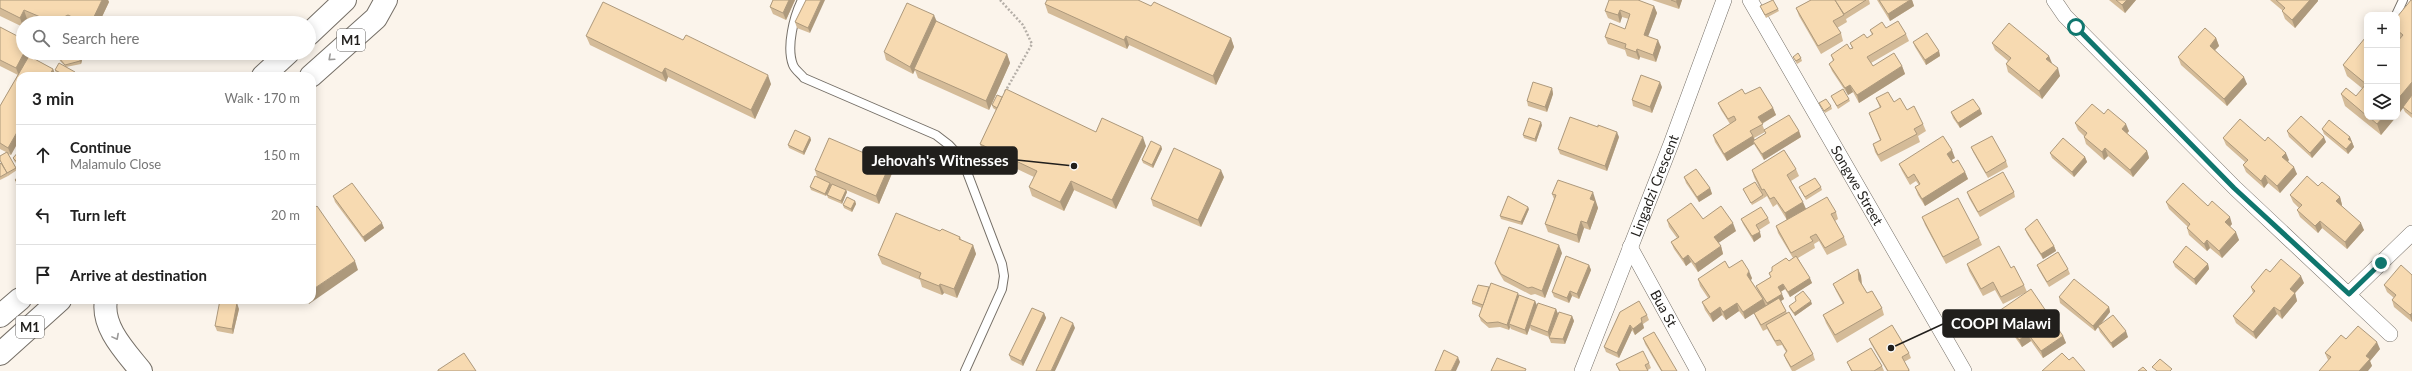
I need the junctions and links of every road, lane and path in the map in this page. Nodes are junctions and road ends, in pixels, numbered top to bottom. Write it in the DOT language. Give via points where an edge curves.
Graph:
graph roads {
  1 [pos="345,0"];
  2 [pos="386,0"];
  3 [pos="802,0"];
  4 [pos="1000,0"];
  5 [pos="1724,0"];
  6 [pos="1750,0"];
  7 [pos="2054,0"];
  8 [pos="2403,0"];
  9 [pos="2397,12"];
  10 [pos="316,27"];
  11 [pos="280,60"];
  12 [pos="267,72"];
  13 [pos="315,72"];
  14 [pos="1004,95"];
  15 [pos="2412,233"];
  16 [pos="1630,247"];
  17 [pos="2349,294"];
  18 [pos="16,302"];
  19 [pos="56,304"];
  20 [pos="106,304"];
  21 [pos="0,316"];
  22 [pos="2390,334"];
  23 [pos="0,354"];
  24 [pos="142,371"];
  25 [pos="965,371"];
  26 [pos="1582,371"];
  27 [pos="1698,371"];
  28 [pos="1964,371"];
  1 -- 10 [label="main road, M1"];
  2 -- 13 [label="main road, M1, one-way" via="376,18"];
  3 -- 25 [label="lane" via="794,15 791,42 793,65 804,78 936,135 962,159 1002,264 1004,276 1002,289"];
  4 -- 14 [label="path" via="1023,25 1032,44"];
  5 -- 16 [label="street, Lingadzi Crescent"];
  6 -- 28 [label="street, Songwe Street"];
  7 -- 17 [label="street" via="2065,16 2193,147"];
  8 -- 9 [label="lane"];
  11 -- 12 [label="main road"];
  15 -- 17 [label="street"];
  16 -- 26 [label="street, Lingadzi Crescent"];
  16 -- 27 [label="street, Bua St"];
  17 -- 22 [label="street"];
  18 -- 21 [label="main road, M1"];
  19 -- 23 [label="main road, M1"];
  20 -- 24 [label="main road, one-way" via="108,321 118,341"];
}
